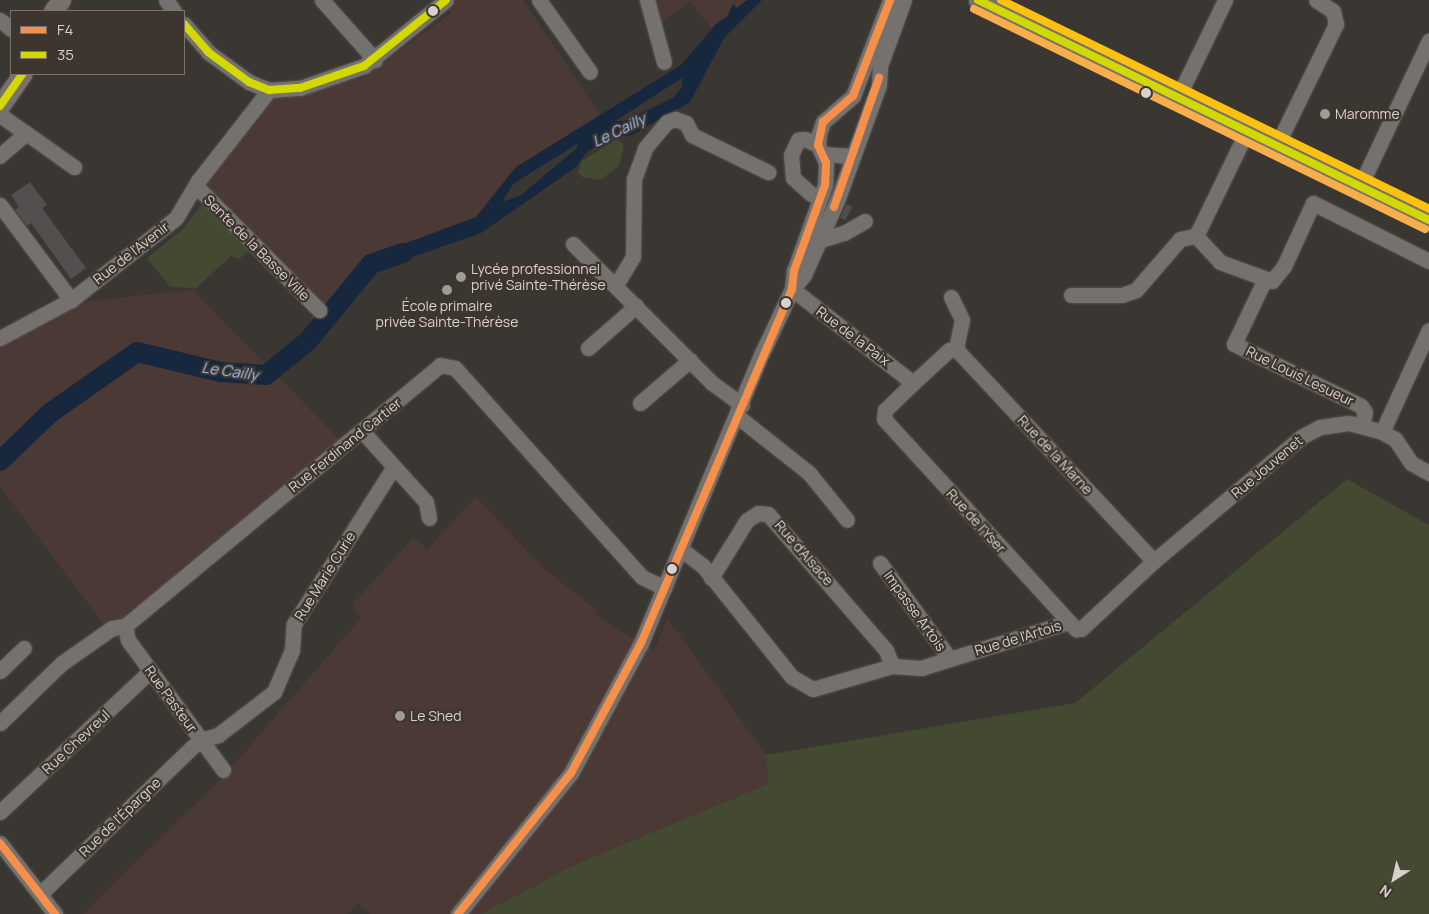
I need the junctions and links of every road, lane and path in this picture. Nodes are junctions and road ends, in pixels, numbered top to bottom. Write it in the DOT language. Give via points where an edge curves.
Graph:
graph roads {
  1 [pos="322,0"];
  2 [pos="446,0"];
  3 [pos="647,0"];
  4 [pos="890,0"];
  5 [pos="904,0"];
  6 [pos="978,0"];
  7 [pos="1225,0"];
  8 [pos="1316,0"];
  9 [pos="546,2"];
  10 [pos="0,20"];
  11 [pos="185,25"];
  12 [pos="10,28"];
  13 [pos="1429,41"];
  14 [pos="376,60"];
  15 [pos="664,62"];
  16 [pos="872,68"];
  17 [pos="590,72"];
  18 [pos="10,73"];
  19 [pos="21,75"];
  20 [pos="0,88"];
  21 [pos="269,90"];
  22 [pos="1178,97"];
  23 [pos="0,106"];
  24 [pos="0,115"];
  25 [pos="682,131"];
  26 [pos="1247,131"];
  27 [pos="26,133"];
  28 [pos="1277,146"];
  29 [pos="821,150"];
  30 [pos="0,156"];
  31 [pos="852,156"];
  32 [pos="641,163"];
  33 [pos="74,167"];
  34 [pos="768,172"];
  35 [pos="196,186"];
  36 [pos="1360,186"];
  37 [pos="811,194"];
  38 [pos="0,205"];
  39 [pos="849,213"];
  40 [pos="1429,220"];
  41 [pos="1196,236"];
  42 [pos="817,241"];
  43 [pos="573,244"];
  44 [pos="1429,261"];
  45 [pos="1264,281"];
  46 [pos="616,285"];
  47 [pos="792,288"];
  48 [pos="1071,294"];
  49 [pos="951,297"];
  50 [pos="71,300"];
  51 [pos="636,306"];
  52 [pos="319,310"];
  53 [pos="1428,336"];
  54 [pos="0,338"];
  55 [pos="588,348"];
  56 [pos="956,349"];
  57 [pos="690,360"];
  58 [pos="913,383"];
  59 [pos="640,403"];
  60 [pos="739,410"];
  61 [pos="1362,425"];
  62 [pos="362,432"];
  63 [pos="1382,432"];
  64 [pos="393,468"];
  65 [pos="1429,473"];
  66 [pos="429,518"];
  67 [pos="847,520"];
  68 [pos="1195,526"];
  69 [pos="681,549"];
  70 [pos="1154,561"];
  71 [pos="880,563"];
  72 [pos="711,578"];
  73 [pos="664,593"];
  74 [pos="1069,622"];
  75 [pos="124,626"];
  76 [pos="24,648"];
  77 [pos="950,659"];
  78 [pos="892,666"];
  79 [pos="0,671"];
  80 [pos="150,671"];
  81 [pos="0,723"];
  82 [pos="201,740"];
  83 [pos="223,770"];
  84 [pos="0,812"];
  85 [pos="0,843"];
  86 [pos="40,894"];
  87 [pos="55,914"];
  88 [pos="458,914"];
  1 -- 14 [label="street"];
  2 -- 14 [label="street"];
  3 -- 15 [label="street"];
  4 -- 16 [label="street"];
  5 -- 16 [label="street"];
  6 -- 22 [label="main road"];
  7 -- 22 [label="street"];
  8 -- 28 [label="street" via="1333,11 1336,24"];
  9 -- 17 [label="street"];
  10 -- 12 [label="street"];
  11 -- 21 [label="street" via="218,61"];
  13 -- 36 [label="street"];
  14 -- 21 [label="street" via="320,84"];
  16 -- 29 [label="street" via="853,96 823,122"];
  16 -- 31 [label="street" via="879,85"];
  18 -- 20 [label="main road"];
  19 -- 23 [label="main road"];
  21 -- 35 [label="street, Rue de l'Avenir"];
  22 -- 26 [label="main road"];
  24 -- 27 [label="street"];
  25 -- 32 [label="street" via="667,135"];
  26 -- 28 [label="main road"];
  26 -- 41 [label="street"];
  27 -- 30 [label="street"];
  27 -- 33 [label="street"];
  28 -- 36 [label="main road"];
  29 -- 31 [label="street"];
  29 -- 37 [label="street" via="804,139 798,140 790,160 793,178"];
  29 -- 47 [label="street" via="825,185 794,271"];
  31 -- 42 [label="street"];
  32 -- 34 [label="street" via="651,139 675,119 686,123 692,135"];
  32 -- 46 [label="street" via="632,198 633,257"];
  35 -- 50 [label="street, Rue de l'Avenir" via="176,218"];
  35 -- 52 [label="street, Sente de la Basse Ville"];
  36 -- 40 [label="main road"];
  38 -- 50 [label="street"];
  39 -- 42 [label="street" via="864,220 844,233"];
  41 -- 45 [label="street" via="1220,262"];
  41 -- 48 [label="street" via="1180,239 1136,290 1122,295"];
  42 -- 47 [label="street" via="804,275"];
  43 -- 46 [label="street"];
  44 -- 45 [label="street" via="1313,202 1280,274 1272,281"];
  45 -- 61 [label="street, Rue Louis Lesueur" via="1234,344 1361,406 1365,412"];
  46 -- 51 [label="street"];
  47 -- 58 [label="street, Rue de la Paix"];
  47 -- 60 [label="street"];
  49 -- 56 [label="street" via="962,320"];
  50 -- 54 [label="street, Rue de l'Avenir"];
  51 -- 55 [label="street"];
  51 -- 57 [label="street"];
  53 -- 63 [label="street"];
  56 -- 58 [label="street" via="949,350"];
  56 -- 70 [label="street, Rue de la Marne"];
  57 -- 59 [label="street"];
  57 -- 60 [label="street"];
  58 -- 74 [label="street, Rue de l'Yser" via="885,410 884,420"];
  60 -- 67 [label="street" via="809,473"];
  60 -- 69 [label="street"];
  61 -- 63 [label="street, Rue Jouvenet"];
  61 -- 68 [label="street, Rue Jouvenet" via="1331,423 1302,436"];
  62 -- 64 [label="street"];
  62 -- 73 [label="street, Rue Ferdinand Cartier" via="440,365 455,368 642,577"];
  62 -- 75 [label="street, Rue Ferdinand Cartier"];
  63 -- 65 [label="street, Rue Jouvenet" via="1396,439 1411,463"];
  64 -- 66 [label="street" via="426,502"];
  64 -- 82 [label="street, Rue Marie Curie" via="294,624 292,650 280,684 218,735"];
  68 -- 70 [label="street, Rue de l'Artois"];
  69 -- 72 [label="street" via="704,566"];
  69 -- 73 [label="street"];
  70 -- 74 [label="street, Rue de l'Artois" via="1081,628"];
  71 -- 77 [label="street, Impasse Artois"];
  72 -- 78 [label="street, Rue de l'Artois" via="792,678 806,687 820,688"];
  72 -- 78 [label="street, Rue d'Alsace" via="747,520 758,513 768,514 886,650"];
  73 -- 88 [label="street" via="619,689 572,773"];
  74 -- 77 [label="street, Rue de l'Artois"];
  75 -- 80 [label="street, Rue Pasteur" via="128,640"];
  75 -- 81 [label="street, Rue Ferdinand Cartier" via="112,628 62,663"];
  76 -- 79 [label="street"];
  77 -- 78 [label="street, Rue de l'Artois" via="912,669"];
  80 -- 82 [label="street, Rue Pasteur"];
  80 -- 84 [label="street, Rue Chevreul"];
  82 -- 83 [label="street, Rue Pasteur"];
  82 -- 86 [label="street, Rue de l'Épargne"];
  85 -- 86 [label="street"];
  86 -- 87 [label="street"];
}
